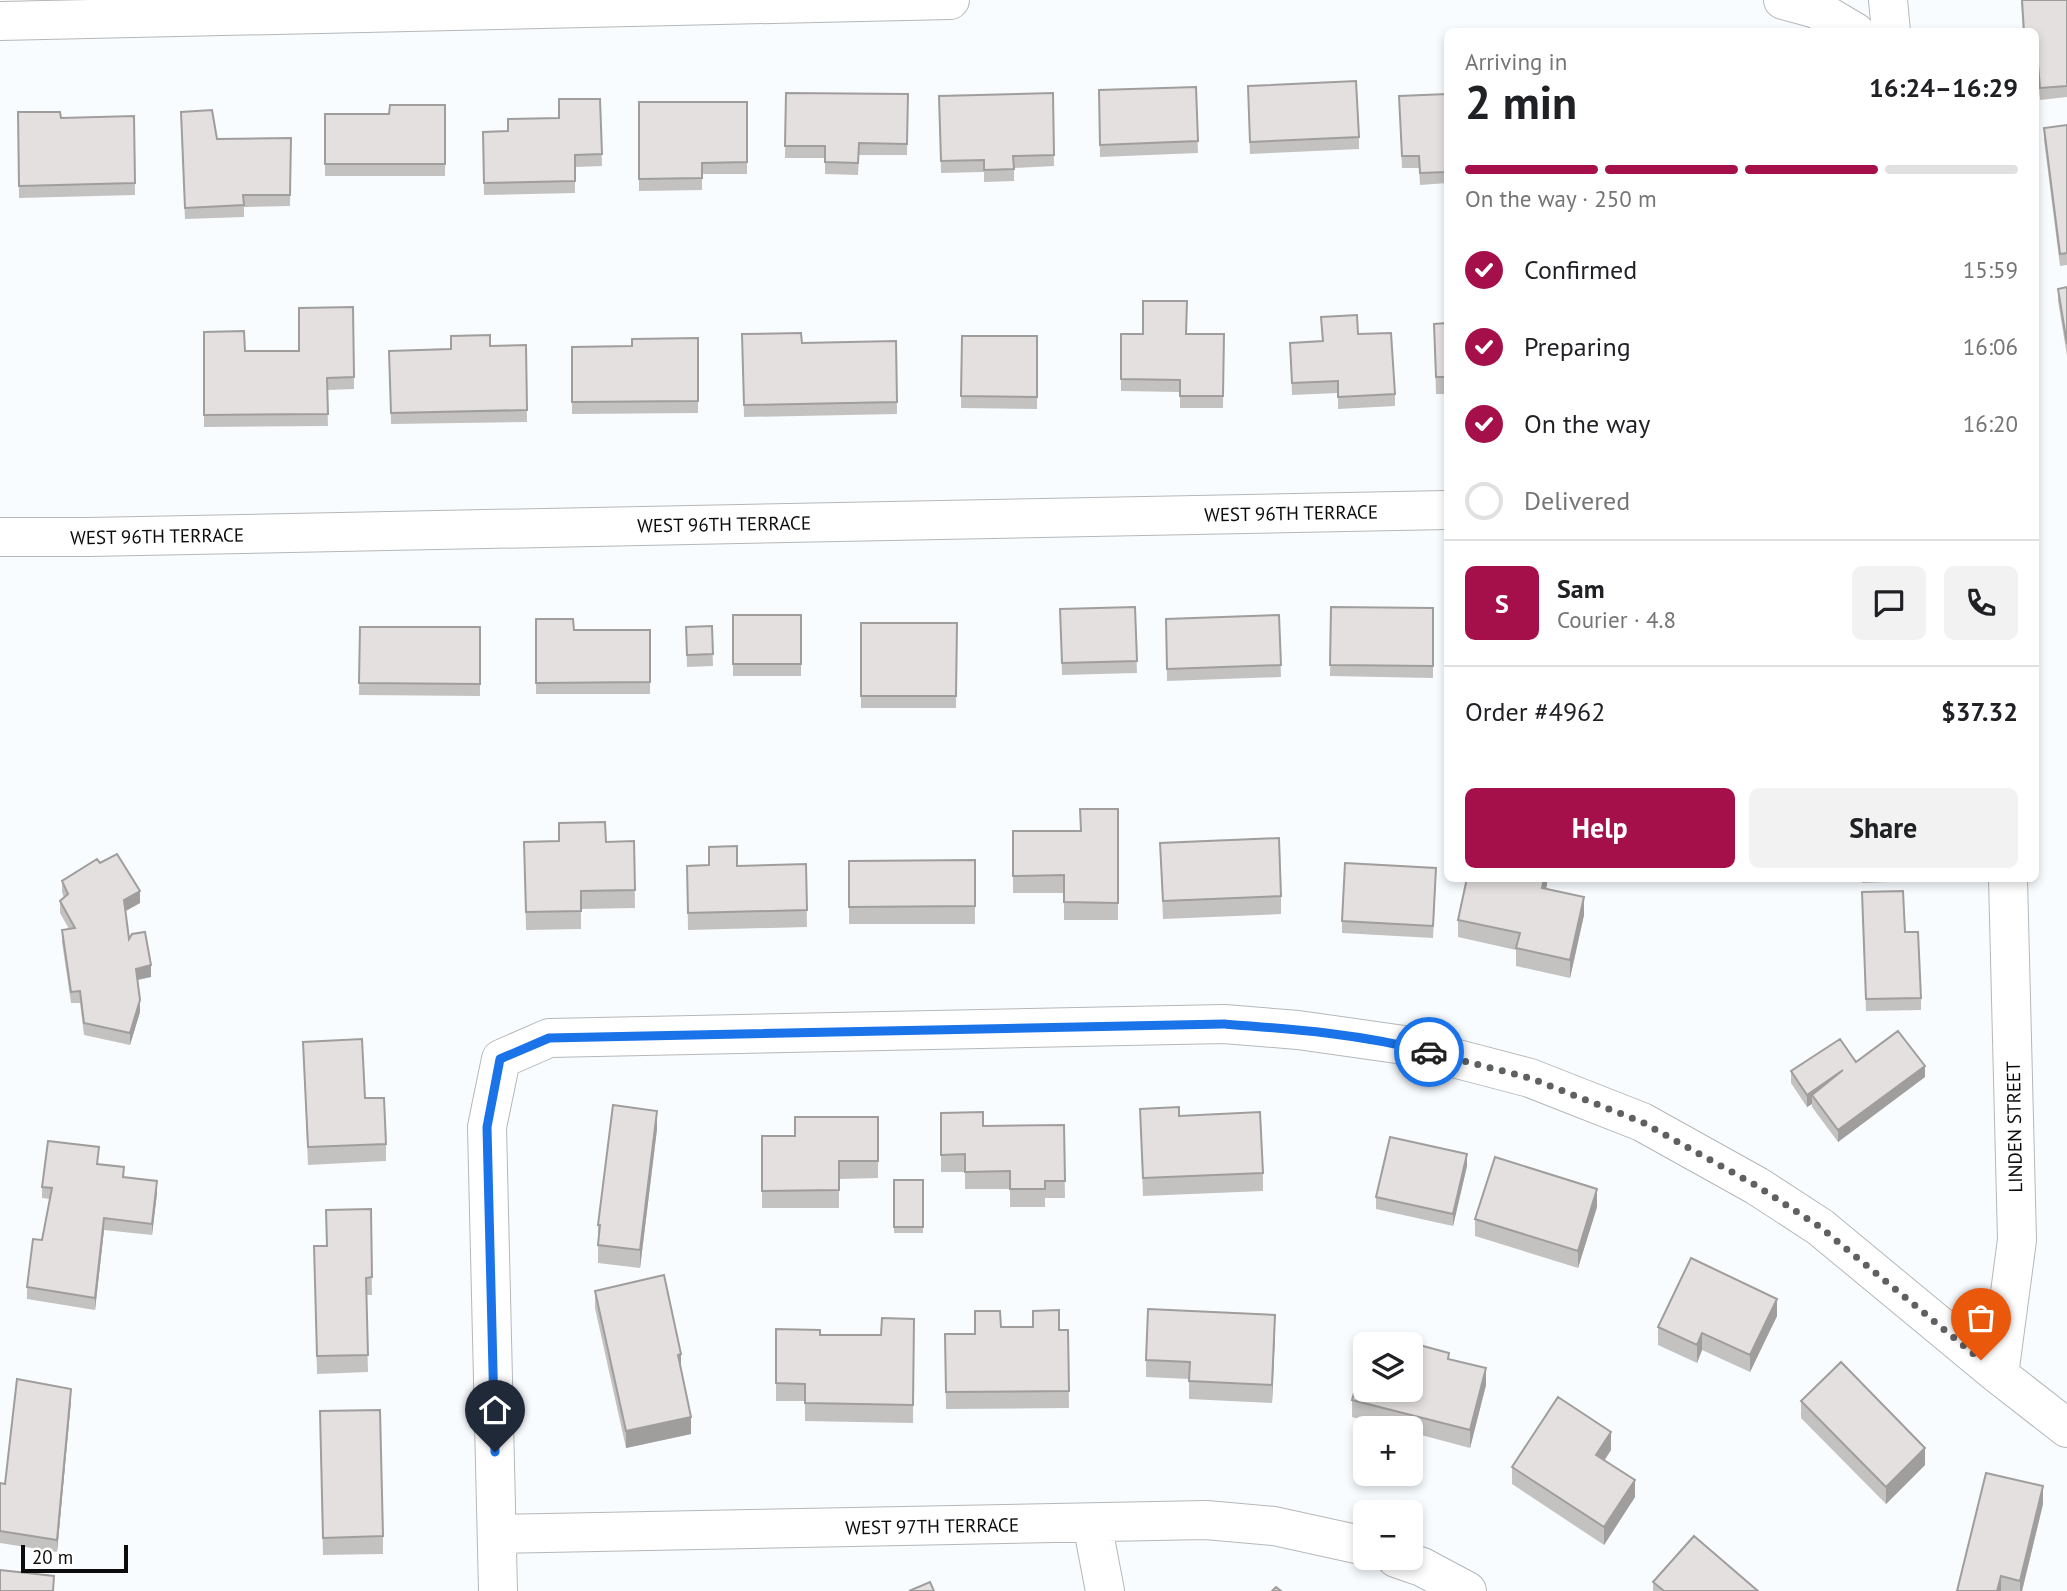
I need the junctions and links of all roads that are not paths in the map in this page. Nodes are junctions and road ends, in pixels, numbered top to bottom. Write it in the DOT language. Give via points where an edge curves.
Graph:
graph roads {
  1 [pos="950,0"];
  2 [pos="1783,0"];
  3 [pos="1888,0"];
  4 [pos="0,21"];
  5 [pos="1848,28"];
  6 [pos="1891,28"];
  7 [pos="1444,510"];
  8 [pos="0,537"];
  9 [pos="2008,882"];
  10 [pos="1999,1375"];
  11 [pos="2067,1428"];
  12 [pos="1093,1523"];
  13 [pos="497,1534"];
  14 [pos="1353,1542"];
  15 [pos="1423,1568"];
  16 [pos="498,1591"];
  17 [pos="1105,1591"];
  18 [pos="1467,1591"];
  1 -- 4 [label="street"];
  2 -- 5 [label="street" via="1816,9"];
  3 -- 6 [label="street"];
  7 -- 8 [label="street, WEST 96TH TERRACE"];
  9 -- 10 [label="street, LINDEN STREET" via="2017,1240"];
  10 -- 11 [label="street"];
  10 -- 13 [label="street" via="1820,1227 1746,1179 1642,1122 1530,1078 1404,1045 1298,1030 1210,1024 549,1038 500,1059 487,1127"];
  12 -- 13 [label="street, WEST 97TH TERRACE"];
  12 -- 14 [label="street, WEST 97TH TERRACE" via="1206,1520 1274,1526"];
  12 -- 17 [label="street"];
  13 -- 16 [label="street"];
  15 -- 18 [label="street"];
}
